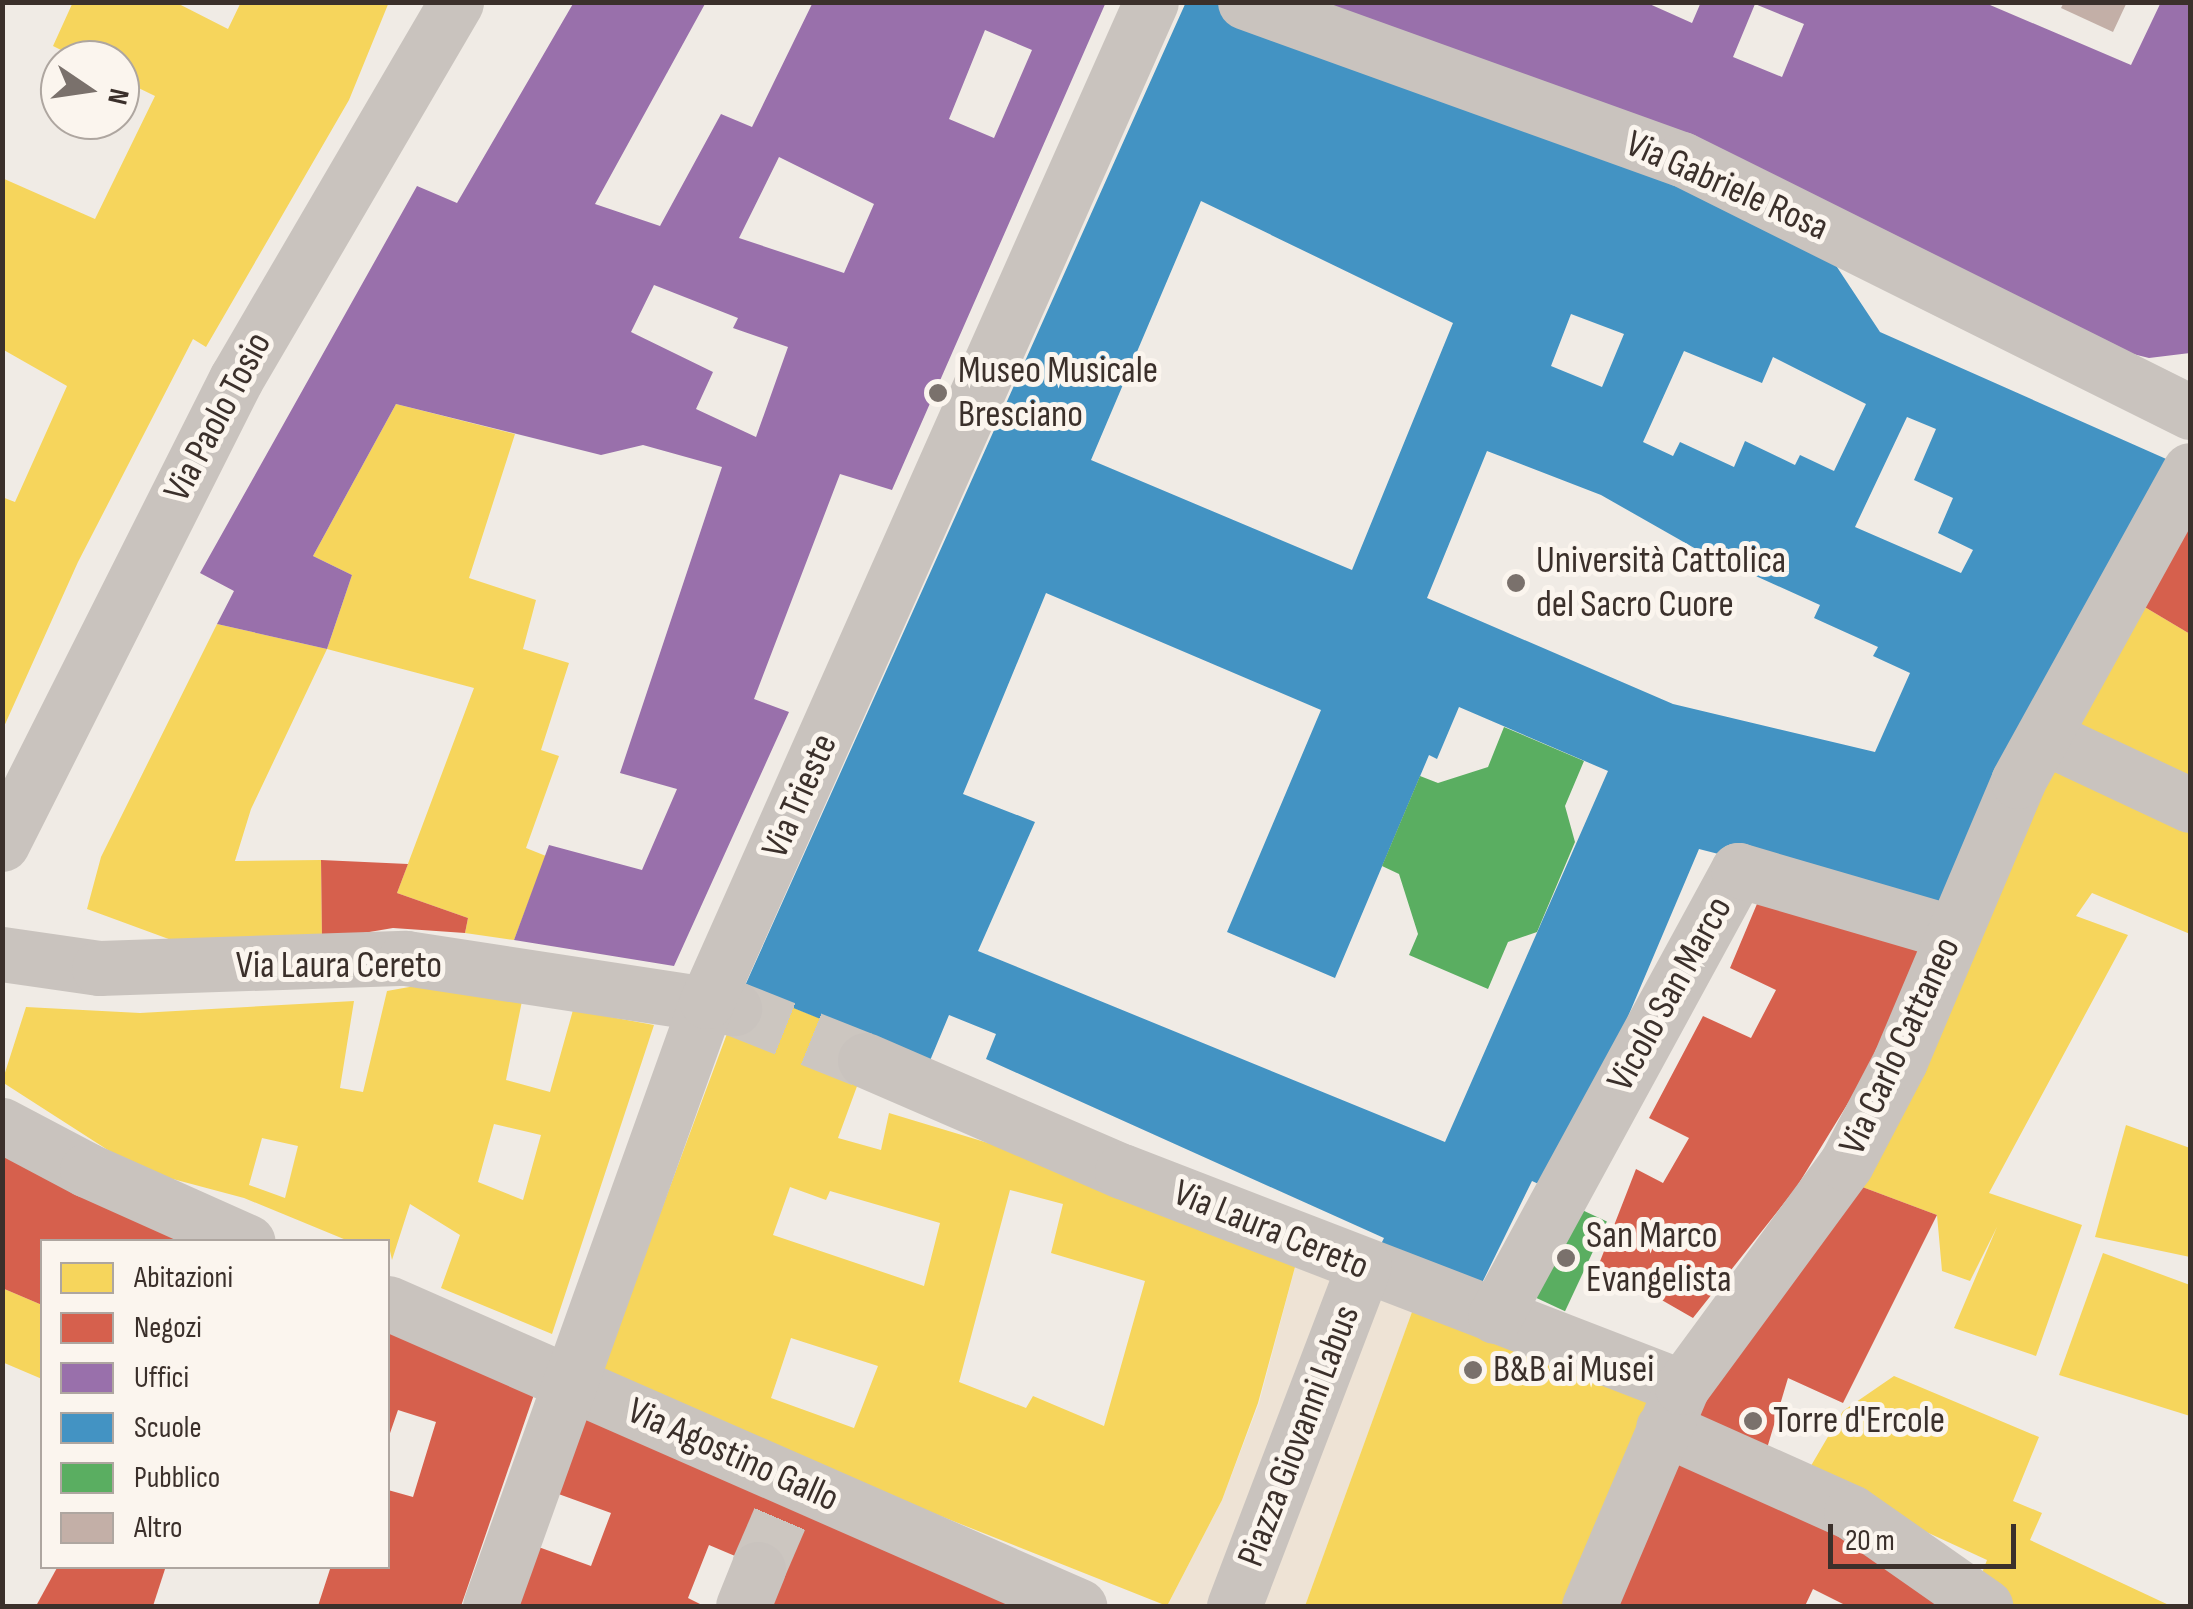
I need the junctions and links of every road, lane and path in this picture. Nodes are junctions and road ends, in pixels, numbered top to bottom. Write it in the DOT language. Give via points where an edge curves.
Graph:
graph roads {
  1 [pos="456,2"];
  2 [pos="1152,2"];
  3 [pos="1245,2"];
  4 [pos="2190,412"];
  5 [pos="2190,470"];
  6 [pos="2047,738"];
  7 [pos="2190,805"];
  8 [pos="2,844"];
  9 [pos="1954,933"];
  10 [pos="2,954"];
  11 [pos="720,1004"];
  12 [pos="865,1060"];
  13 [pos="2,1125"];
  14 [pos="241,1239"];
  15 [pos="1364,1266"];
  16 [pos="390,1304"];
  17 [pos="1495,1316"];
  18 [pos="568,1382"];
  19 [pos="1672,1408"];
  20 [pos="490,1606"];
  21 [pos="1079,1606"];
  22 [pos="1234,1606"];
  23 [pos="1589,1606"];
  24 [pos="1984,1606"];
  1 -- 8 [label="street, Via Paolo Tosio" via="236,379"];
  2 -- 11 [label="street, Via Trieste"];
  3 -- 4 [label="street, Via Gabriele Rosa" via="1682,159"];
  5 -- 6 [label="street, Via Carlo Cattaneo"];
  6 -- 7 [label="street"];
  6 -- 9 [label="street, Via Carlo Cattaneo" via="2018,781"];
  9 -- 17 [label="street, Vicolo San Marco" via="1738,870"];
  9 -- 19 [label="street, Via Carlo Cattaneo" via="1846,1164"];
  10 -- 11 [label="street, Via Laura Cereto" via="99,968 406,958"];
  11 -- 18 [label="street, Via Trieste"];
  12 -- 15 [label="street, Via Laura Cereto"];
  13 -- 14 [label="street"];
  15 -- 17 [label="street, Via Laura Cereto"];
  15 -- 22 [label="street, Piazza Giovanni Labus"];
  16 -- 18 [label="street, Via Agostino Gallo"];
  17 -- 19 [label="street, Via Laura Cereto"];
  18 -- 20 [label="street, Via Trieste"];
  18 -- 21 [label="street, Via Agostino Gallo" via="792,1490"];
  19 -- 23 [label="street, Via Carlo Cattaneo"];
  19 -- 24 [label="street, Via Laura Cereto" via="1852,1512"];
}
